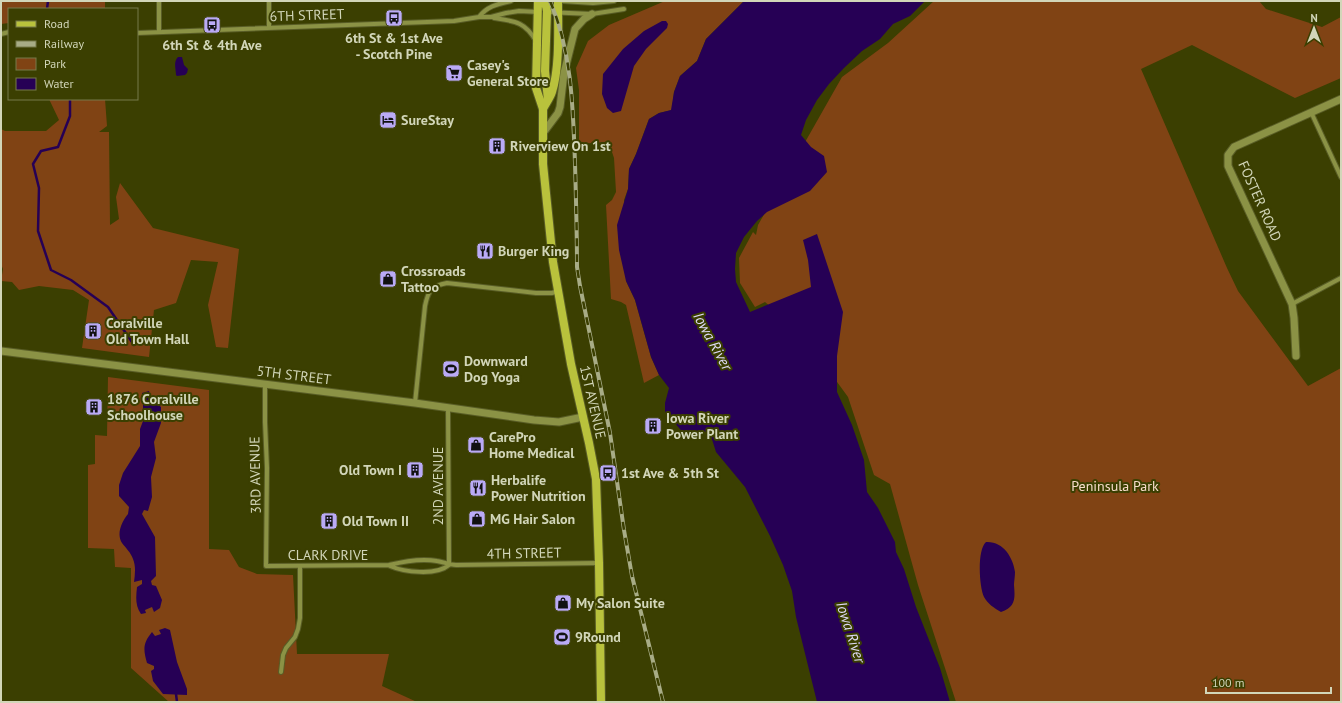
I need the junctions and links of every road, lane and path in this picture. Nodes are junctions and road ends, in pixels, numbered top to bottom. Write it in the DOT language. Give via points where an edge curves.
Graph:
graph roads {
  1 [pos="159,1"];
  2 [pos="269,1"];
  3 [pos="511,1"];
  4 [pos="538,1"];
  5 [pos="542,1"];
  6 [pos="549,1"];
  7 [pos="558,1"];
  8 [pos="562,1"];
  9 [pos="614,1"];
  10 [pos="624,9"];
  11 [pos="538,12"];
  12 [pos="546,12"];
  13 [pos="558,13"];
  14 [pos="592,14"];
  15 [pos="478,16"];
  16 [pos="491,17"];
  17 [pos="269,28"];
  18 [pos="159,32"];
  19 [pos="138,33"];
  20 [pos="537,43"];
  21 [pos="1341,99"];
  22 [pos="548,100"];
  23 [pos="543,109"];
  24 [pos="1311,112"];
  25 [pos="543,133"];
  26 [pos="1341,177"];
  27 [pos="1341,278"];
  28 [pos="558,291"];
  29 [pos="1292,304"];
  30 [pos="1,351"];
  31 [pos="1296,356"];
  32 [pos="265,384"];
  33 [pos="415,403"];
  34 [pos="448,407"];
  35 [pos="583,418"];
  36 [pos="599,563"];
  37 [pos="389,565"];
  38 [pos="449,565"];
  39 [pos="266,566"];
  40 [pos="300,566"];
  41 [pos="281,672"];
  42 [pos="601,702"];
  1 -- 18 [label="street"];
  2 -- 17 [label="street"];
  3 -- 15 [label="street, 6TH STREET" via="490,6"];
  4 -- 11 [label="main road, 1ST AVENUE"];
  5 -- 12 [label="main road" via="546,6"];
  6 -- 13 [label="main road" via="551,8"];
  7 -- 13 [label="main road, 1ST AVENUE"];
  8 -- 9 [label="street"];
  10 -- 14 [label="street, 6TH STREET"];
  11 -- 12 [label="street, 6TH STREET"];
  11 -- 16 [label="street, 6TH STREET" via="519,11"];
  11 -- 20 [label="main road, 1ST AVENUE"];
  12 -- 13 [label="street, 6TH STREET"];
  12 -- 22 [label="main road" via="545,71"];
  13 -- 14 [label="street, 6TH STREET"];
  13 -- 22 [label="main road, 1ST AVENUE" via="557,60 553,87"];
  14 -- 25 [label="street" via="575,29 564,73 560,107"];
  15 -- 16 [label="street, 6TH STREET"];
  15 -- 17 [label="street, 6TH STREET" via="454,21"];
  16 -- 20 [label="street" via="524,25"];
  17 -- 18 [label="street, 6TH STREET"];
  18 -- 19 [label="street, 6TH STREET"];
  20 -- 23 [label="main road, 1ST AVENUE" via="536,88"];
  21 -- 24 [label="street, FOSTER ROAD"];
  22 -- 23 [label="main road, 1ST AVENUE"];
  23 -- 25 [label="main road, 1ST AVENUE"];
  24 -- 26 [label="street"];
  24 -- 29 [label="street, FOSTER ROAD" via="1234,147 1228,155 1228,166"];
  25 -- 28 [label="main road, 1ST AVENUE" via="543,164"];
  27 -- 29 [label="street"];
  28 -- 33 [label="street" via="536,293 447,283 432,288 427,297"];
  28 -- 35 [label="main road, 1ST AVENUE"];
  29 -- 31 [label="street, FOSTER ROAD"];
  30 -- 32 [label="street, 5TH STREET"];
  32 -- 33 [label="street, 5TH STREET"];
  32 -- 39 [label="street, 3RD AVENUE"];
  33 -- 34 [label="street, 5TH STREET"];
  34 -- 35 [label="street, 5TH STREET" via="544,421"];
  34 -- 38 [label="street, 2ND AVENUE"];
  35 -- 36 [label="main road, 1ST AVENUE" via="596,479"];
  36 -- 38 [label="street, 4TH STREET"];
  36 -- 42 [label="main road, 1ST AVENUE"];
  37 -- 38 [label="street, CLARK DRIVE" via="419,560 438,561"];
  37 -- 38 [label="street, CLARK DRIVE" via="400,570 419,572 445,568"];
  37 -- 40 [label="street, CLARK DRIVE"];
  39 -- 40 [label="street, CLARK DRIVE"];
  40 -- 41 [label="street" via="300,618 295,636 283,655"];
}
